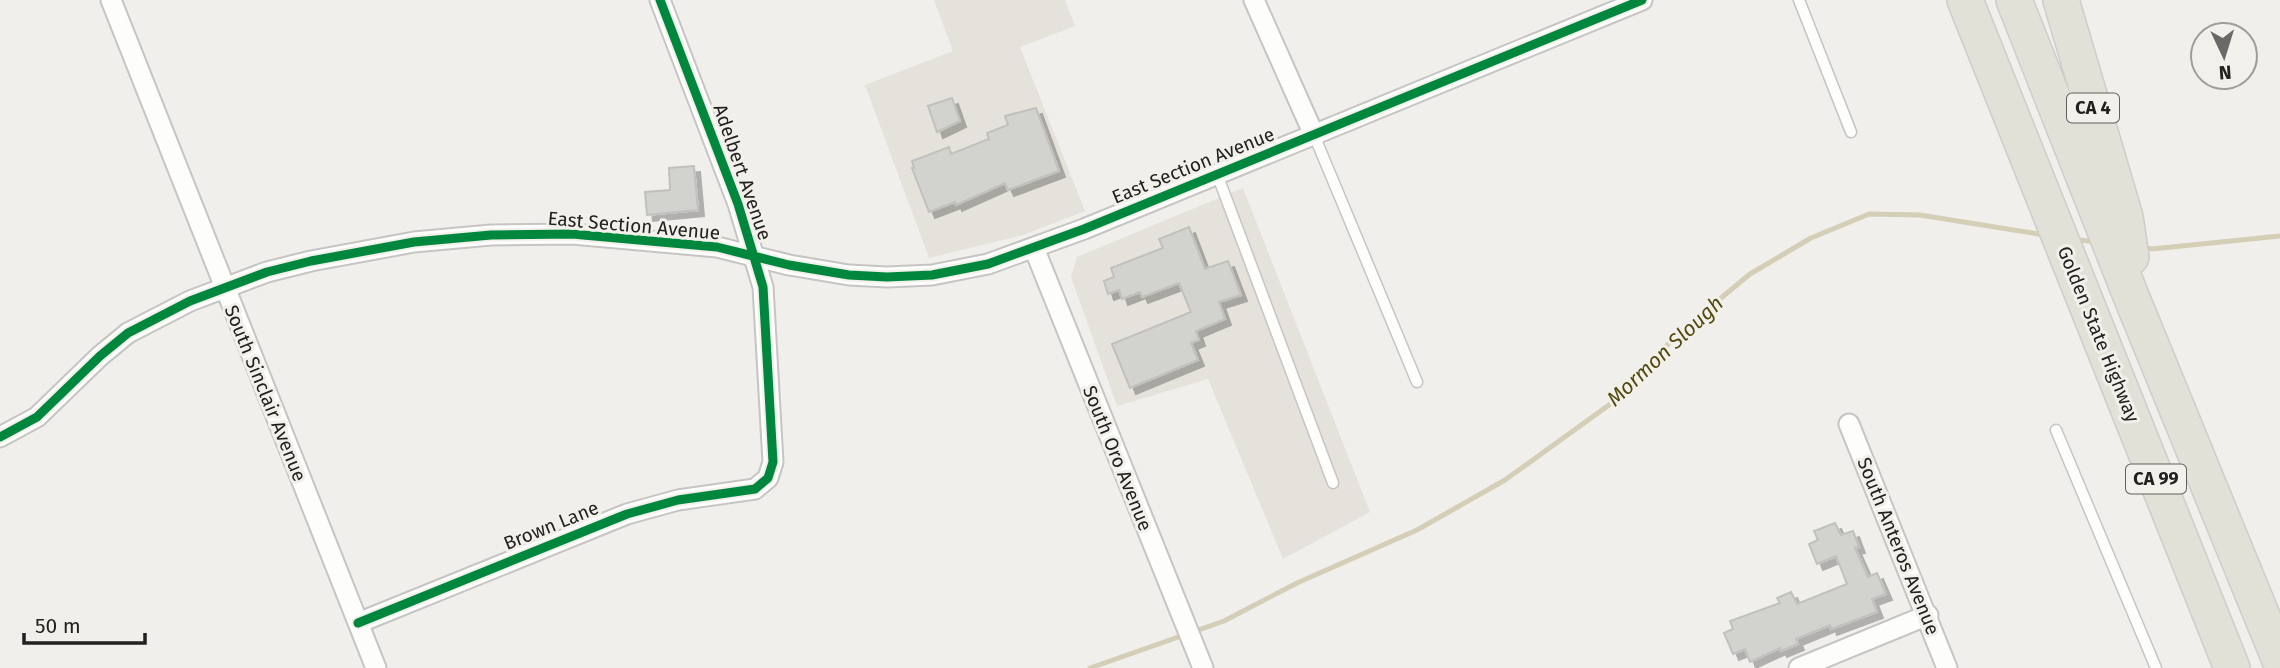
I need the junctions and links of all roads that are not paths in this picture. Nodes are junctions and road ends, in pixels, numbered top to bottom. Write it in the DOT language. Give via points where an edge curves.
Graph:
graph roads {
  1 [pos="111,0"];
  2 [pos="660,0"];
  3 [pos="1254,0"];
  4 [pos="1642,0"];
  5 [pos="1800,0"];
  6 [pos="2014,0"];
  7 [pos="2061,0"];
  8 [pos="1967,9"];
  9 [pos="1851,132"];
  10 [pos="1314,135"];
  11 [pos="1217,174"];
  12 [pos="2111,215"];
  13 [pos="1034,248"];
  14 [pos="754,256"];
  15 [pos="224,287"];
  16 [pos="1417,382"];
  17 [pos="1849,424"];
  18 [pos="2056,430"];
  19 [pos="0,437"];
  20 [pos="1333,483"];
  21 [pos="763,485"];
  22 [pos="1928,615"];
  23 [pos="358,624"];
  24 [pos="2280,660"];
  25 [pos="376,668"];
  26 [pos="1203,668"];
  27 [pos="1799,668"];
  28 [pos="1947,668"];
  29 [pos="2156,668"];
  30 [pos="2232,668"];
  1 -- 15 [label="street, South Sinclair Avenue"];
  2 -- 14 [label="street, Adelbert Avenue"];
  3 -- 10 [label="street"];
  4 -- 10 [label="street, East Section Avenue"];
  5 -- 9 [label="lane"];
  6 -- 12 [label="highway, CA 99"];
  7 -- 12 [label="highway, CA 4"];
  8 -- 30 [label="highway, Golden State Highway / CA 99"];
  10 -- 11 [label="street, East Section Avenue"];
  10 -- 16 [label="lane"];
  11 -- 13 [label="street, East Section Avenue"];
  11 -- 20 [label="lane"];
  12 -- 24 [label="highway, CA 99" via="2136,303"];
  13 -- 14 [label="street, East Section Avenue" via="977,267 887,277 849,275"];
  13 -- 26 [label="street, South Oro Avenue"];
  14 -- 15 [label="street, East Section Avenue" via="648,240 572,234 491,235 310,261"];
  14 -- 21 [label="street, Adelbert Avenue" via="763,287 773,462"];
  15 -- 19 [label="street, East Section Avenue" via="128,333 37,417"];
  15 -- 23 [label="street, South Sinclair Avenue"];
  17 -- 22 [label="street, South Anteros Avenue"];
  18 -- 29 [label="lane"];
  21 -- 23 [label="street, Brown Lane" via="628,514"];
  22 -- 27 [label="street"];
  22 -- 28 [label="street, South Anteros Avenue"];
  23 -- 25 [label="street, South Sinclair Avenue"];
}
